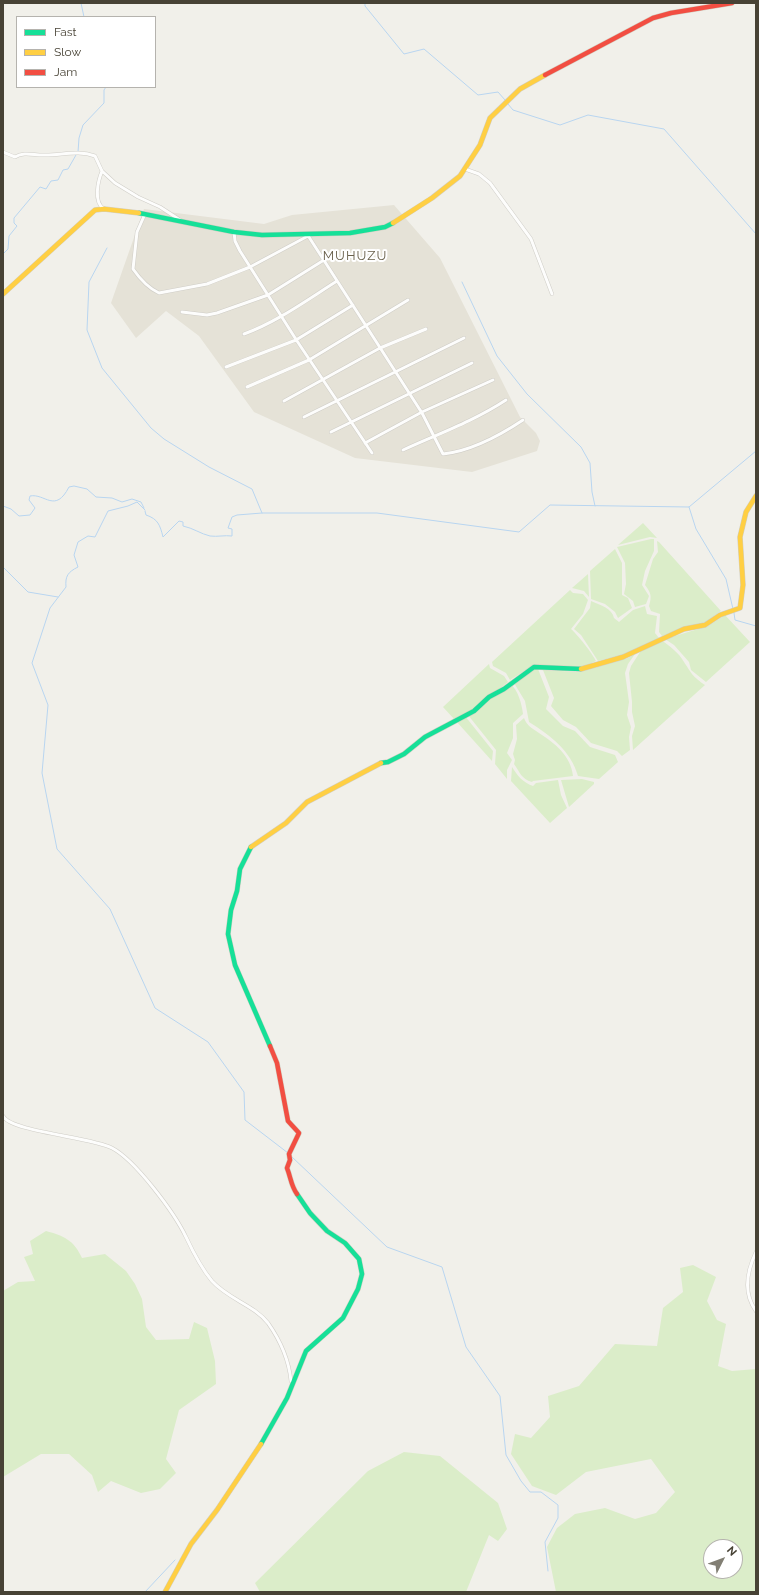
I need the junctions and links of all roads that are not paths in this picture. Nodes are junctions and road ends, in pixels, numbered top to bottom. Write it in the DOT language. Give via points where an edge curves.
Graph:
graph roads {
  1 [pos="698,3"];
  2 [pos="732,3"];
  3 [pos="701,9"];
  4 [pos="3,152"];
  5 [pos="465,169"];
  6 [pos="102,171"];
  7 [pos="104,209"];
  8 [pos="145,214"];
  9 [pos="185,223"];
  10 [pos="234,232"];
  11 [pos="308,235"];
  12 [pos="324,260"];
  13 [pos="250,267"];
  14 [pos="337,281"];
  15 [pos="3,294"];
  16 [pos="552,294"];
  17 [pos="268,295"];
  18 [pos="408,300"];
  19 [pos="352,305"];
  20 [pos="182,312"];
  21 [pos="281,316"];
  22 [pos="366,326"];
  23 [pos="426,329"];
  24 [pos="244,334"];
  25 [pos="464,338"];
  26 [pos="296,340"];
  27 [pos="380,348"];
  28 [pos="309,360"];
  29 [pos="472,363"];
  30 [pos="226,368"];
  31 [pos="395,371"];
  32 [pos="493,380"];
  33 [pos="323,381"];
  34 [pos="247,386"];
  35 [pos="409,392"];
  36 [pos="506,400"];
  37 [pos="284,401"];
  38 [pos="337,401"];
  39 [pos="422,412"];
  40 [pos="304,417"];
  41 [pos="523,420"];
  42 [pos="351,422"];
  43 [pos="332,432"];
  44 [pos="434,436"];
  45 [pos="365,444"];
  46 [pos="402,450"];
  47 [pos="372,452"];
  48 [pos="756,496"];
  49 [pos="3,1116"];
  50 [pos="756,1252"];
  51 [pos="756,1311"];
  52 [pos="292,1383"];
  53 [pos="165,1592"];
  1 -- 3 [label="street"];
  2 -- 3 [label="street"];
  3 -- 5 [label="street" via="662,15 642,23 520,89 488,122 480,145"];
  4 -- 6 [label="street" via="15,157 22,153 43,155 75,152 95,156"];
  5 -- 11 [label="street" via="449,187 385,227 350,233"];
  5 -- 16 [label="street" via="479,174 490,183 531,239"];
  6 -- 7 [label="street" via="97,196 99,204"];
  6 -- 9 [label="street" via="123,189 160,207"];
  7 -- 8 [label="street"];
  7 -- 15 [label="street" via="90,213"];
  8 -- 9 [label="street"];
  8 -- 13 [label="street" via="137,232 133,269 153,290 164,293 208,284"];
  9 -- 10 [label="street"];
  10 -- 11 [label="street"];
  10 -- 13 [label="street" via="235,240"];
  11 -- 12 [label="street"];
  11 -- 13 [label="street"];
  12 -- 14 [label="street"];
  12 -- 17 [label="street"];
  13 -- 17 [label="street"];
  14 -- 19 [label="street"];
  14 -- 21 [label="street"];
  17 -- 20 [label="street" via="217,313"];
  17 -- 21 [label="street"];
  18 -- 22 [label="street"];
  19 -- 22 [label="street"];
  19 -- 26 [label="street"];
  21 -- 24 [label="street"];
  21 -- 26 [label="street"];
  22 -- 27 [label="street"];
  22 -- 28 [label="street"];
  23 -- 27 [label="street"];
  25 -- 31 [label="street"];
  26 -- 28 [label="street"];
  26 -- 30 [label="street"];
  27 -- 31 [label="street"];
  27 -- 33 [label="street"];
  28 -- 33 [label="street"];
  28 -- 34 [label="street"];
  29 -- 35 [label="street"];
  31 -- 35 [label="street"];
  31 -- 38 [label="street"];
  32 -- 39 [label="street"];
  33 -- 37 [label="street"];
  33 -- 38 [label="street"];
  35 -- 39 [label="street"];
  35 -- 42 [label="street"];
  36 -- 44 [label="street" via="490,411"];
  38 -- 40 [label="street"];
  38 -- 42 [label="street"];
  39 -- 44 [label="street"];
  39 -- 45 [label="street"];
  41 -- 44 [label="street" via="494,438 443,454"];
  42 -- 43 [label="street"];
  42 -- 45 [label="street"];
  44 -- 46 [label="street"];
  45 -- 47 [label="street"];
  48 -- 52 [label="street" via="746,512 740,537 743,585 740,608 720,615 705,625 684,629 623,657 579,669 534,667 485,700 474,711 425,737 404,754 388,762 378,763 307,802 286,823 251,847 238,875 228,934 235,965 277,1063 288,1121 299,1133 289,1154 287,1168 291,1186 315,1220 356,1254 362,1269 357,1293 347,1312 336,1326 306,1351"];
  49 -- 52 [label="street" via="5,1120 21,1128 111,1147 131,1162 169,1212 212,1281 268,1323 287,1361"];
  50 -- 51 [label="street" via="750,1268 748,1297"];
  52 -- 53 [label="street" via="287,1398 260,1446 191,1544"];
}
